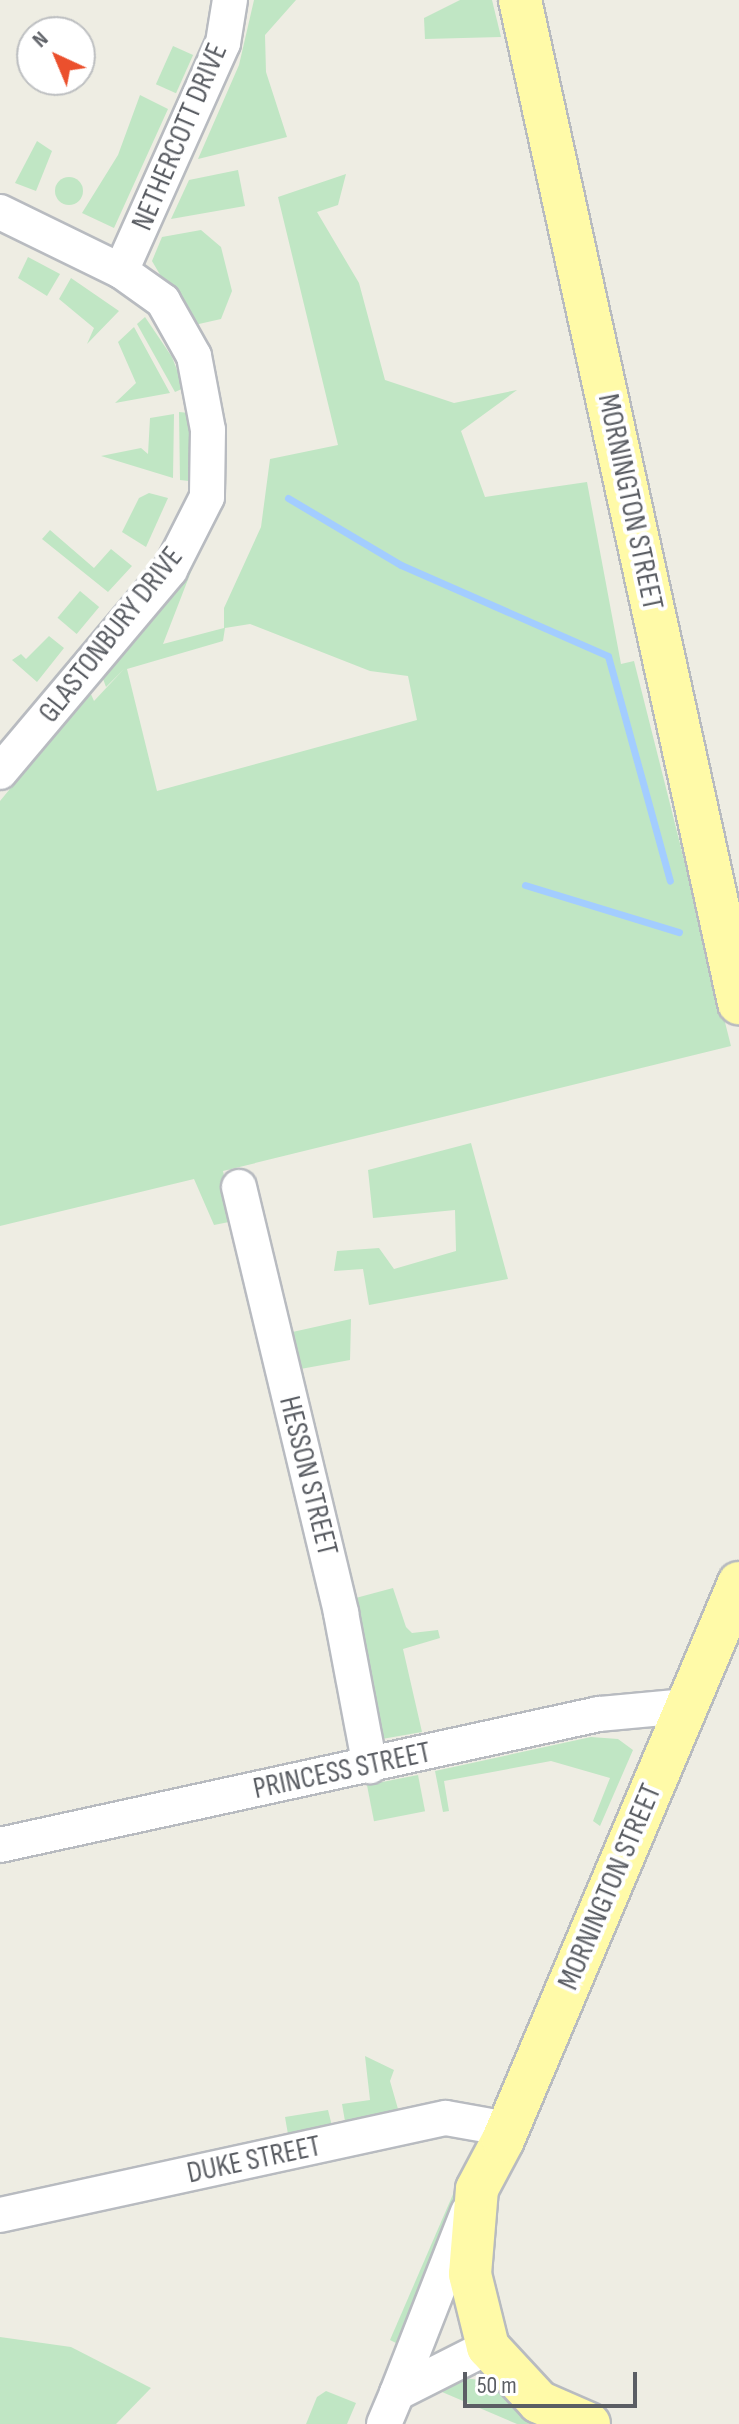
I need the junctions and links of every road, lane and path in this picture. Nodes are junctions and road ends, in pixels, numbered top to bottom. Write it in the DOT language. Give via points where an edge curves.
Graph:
graph roads {
  1 [pos="230,0"];
  2 [pos="520,0"];
  3 [pos="0,212"];
  4 [pos="121,271"];
  5 [pos="0,772"];
  6 [pos="739,1003"];
  7 [pos="239,1187"];
  8 [pos="739,1583"];
  9 [pos="686,1706"];
  10 [pos="370,1766"];
  11 [pos="0,1845"];
  12 [pos="508,2129"];
  13 [pos="477,2189"];
  14 [pos="0,2215"];
  15 [pos="488,2347"];
  16 [pos="397,2393"];
  17 [pos="384,2424"];
  18 [pos="589,2424"];
  1 -- 4 [label="street, NETHERCOTT DRIVE" via="223,43"];
  2 -- 6 [label="main road, MORNINGTON STREET"];
  3 -- 4 [label="street, GLASTONBURY DRIVE"];
  4 -- 5 [label="street, GLASTONBURY DRIVE" via="163,301 194,356 208,430 207,497 170,570"];
  7 -- 10 [label="street, HESSON STREET" via="341,1613"];
  8 -- 9 [label="main road, MORNINGTON STREET"];
  9 -- 10 [label="street, PRINCESS STREET" via="599,1714"];
  9 -- 12 [label="main road, MORNINGTON STREET"];
  10 -- 11 [label="street, PRINCESS STREET"];
  12 -- 13 [label="main road, MORNINGTON STREET"];
  12 -- 14 [label="street, DUKE STREET" via="446,2118"];
  13 -- 15 [label="main road, MORNINGTON STREET" via="470,2274"];
  13 -- 16 [label="street, MORNINGTON STREET"];
  15 -- 16 [label="street"];
  15 -- 18 [label="main road" via="539,2402"];
  16 -- 17 [label="street, MORNINGTON STREET"];
}
